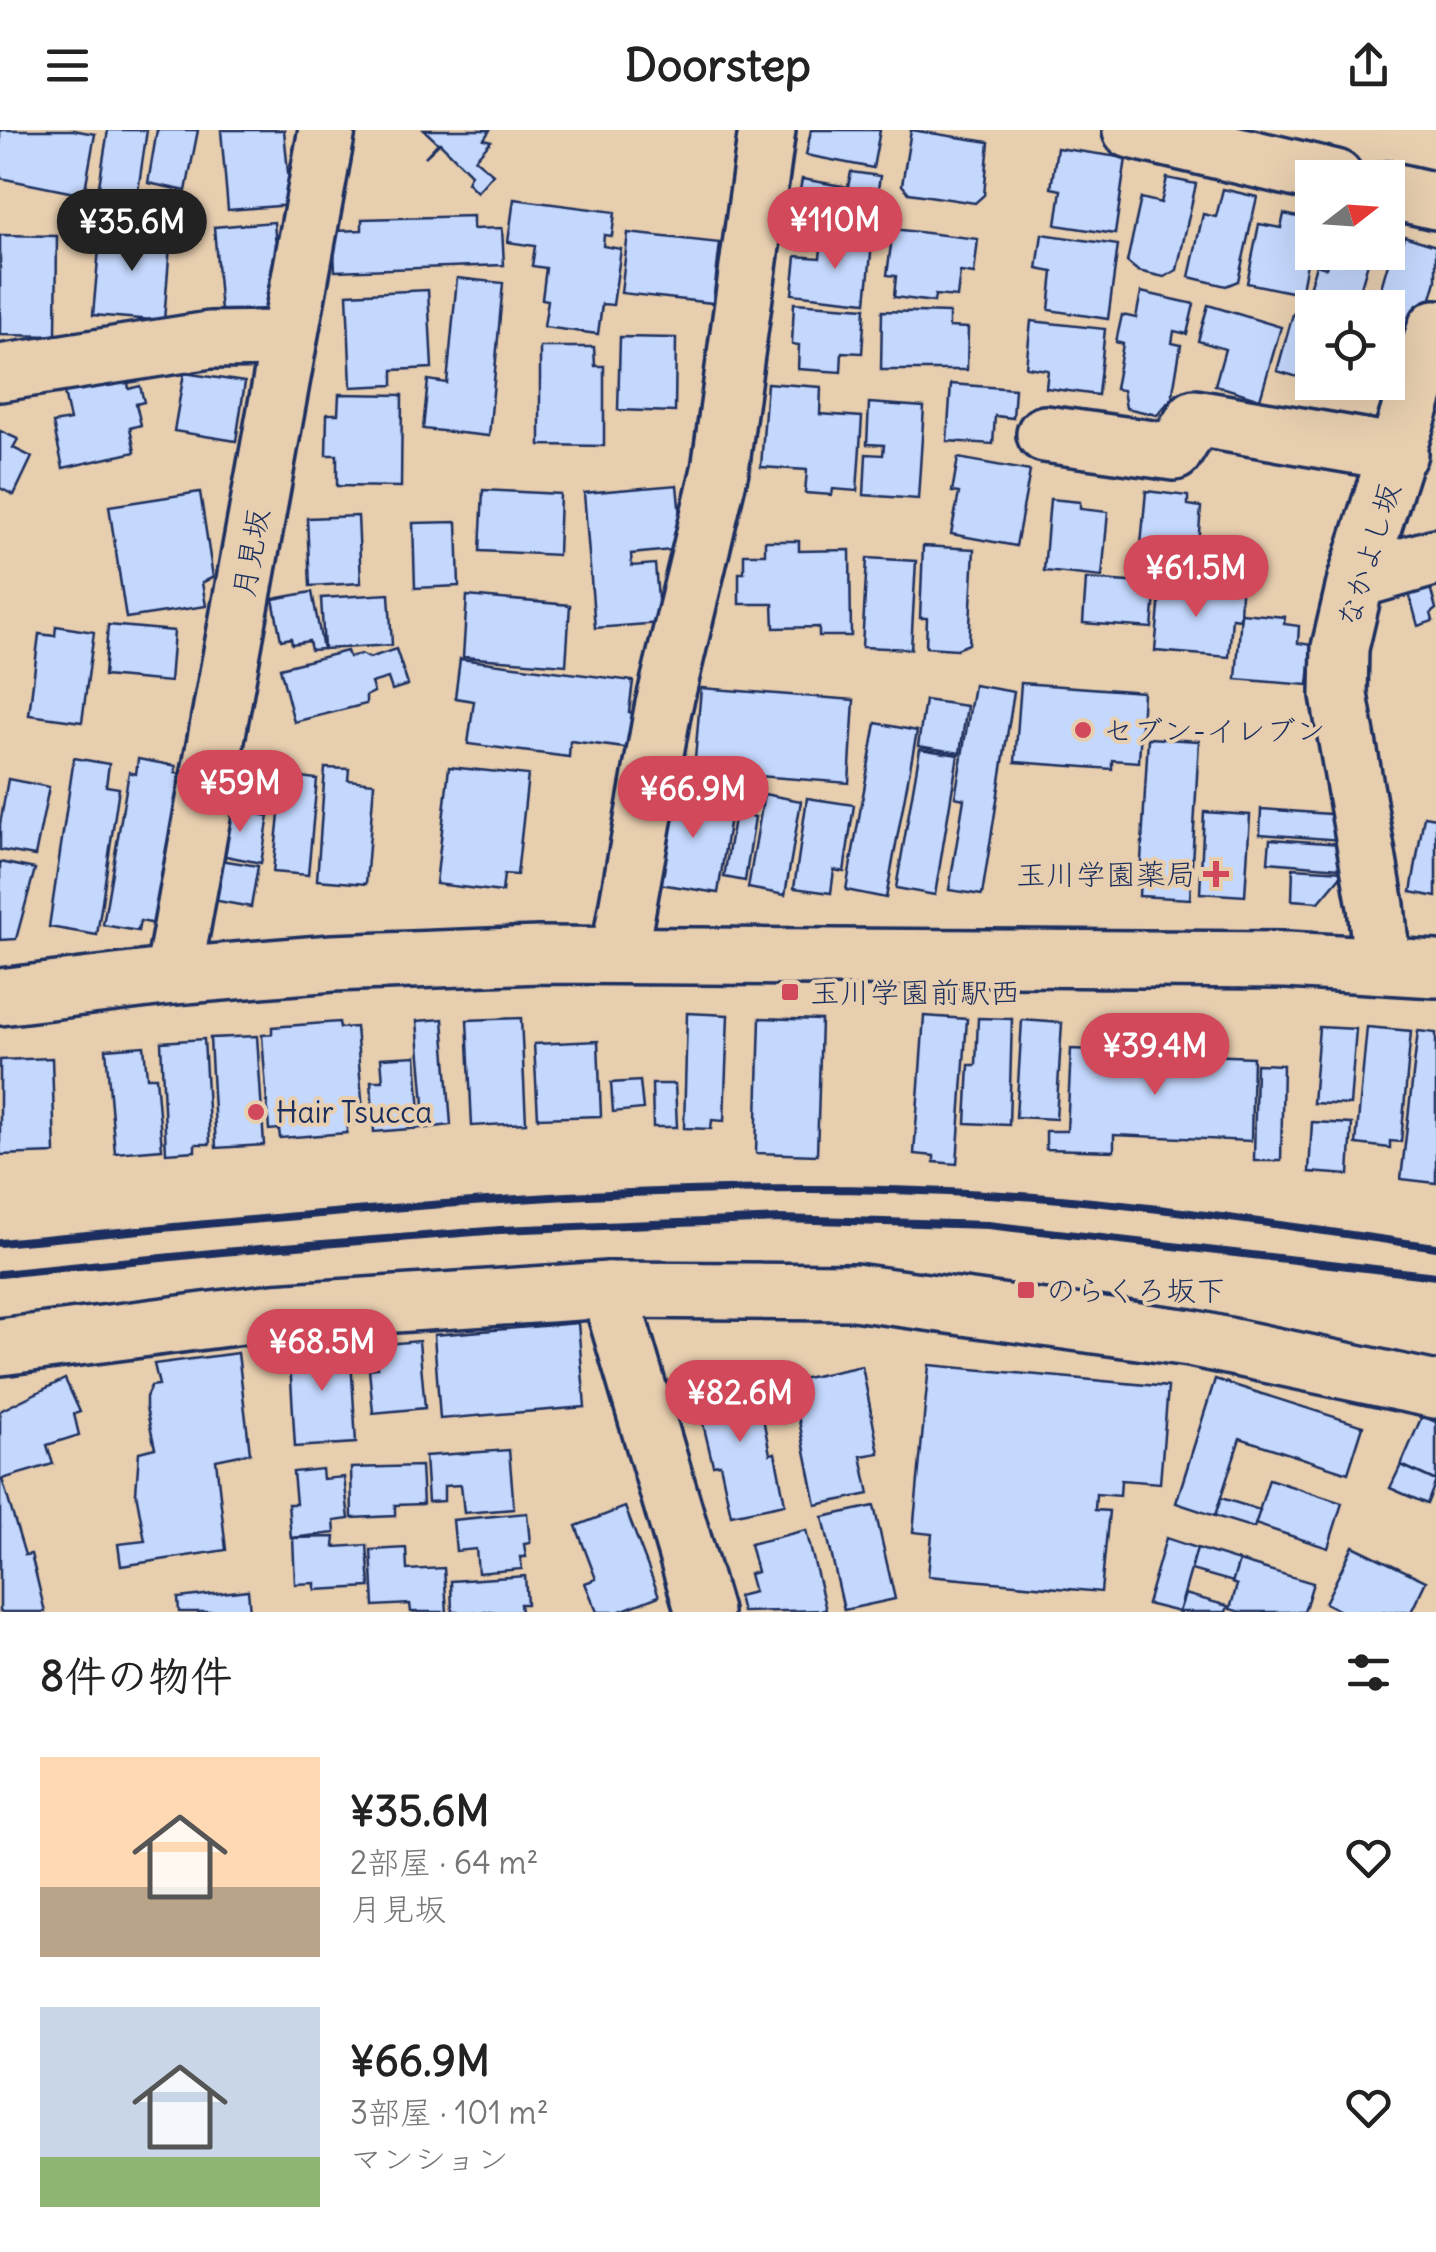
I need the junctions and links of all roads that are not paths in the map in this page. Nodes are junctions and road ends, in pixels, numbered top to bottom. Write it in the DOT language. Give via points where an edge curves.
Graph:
graph roads {
  1 [pos="327,130"];
  2 [pos="767,130"];
  3 [pos="1131,130"];
  4 [pos="1295,169"];
  5 [pos="1405,194"];
  6 [pos="1436,201"];
  7 [pos="1436,328"];
  8 [pos="288,340"];
  9 [pos="0,373"];
  10 [pos="1046,434"];
  11 [pos="1399,453"];
  12 [pos="1436,556"];
  13 [pos="1356,580"];
  14 [pos="619,954"];
  15 [pos="1382,964"];
  16 [pos="1436,969"];
  17 [pos="173,976"];
  18 [pos="0,996"];
  19 [pos="608,1290"];
  20 [pos="0,1347"];
  21 [pos="1436,1390"];
  22 [pos="704,1612"];
  1 -- 8 [label="street, 月見坂"];
  2 -- 14 [label="street" via="720,470 663,710"];
  3 -- 4 [label="street"];
  5 -- 6 [label="street"];
  7 -- 11 [label="street, なかよし坂"];
  8 -- 9 [label="street" via="210,340"];
  8 -- 17 [label="street, 月見坂"];
  10 -- 11 [label="street" via="1174,452 1194,418"];
  11 -- 13 [label="street, なかよし坂"];
  12 -- 13 [label="street"];
  13 -- 15 [label="street, なかよし坂" via="1340,648 1338,694"];
  14 -- 15 [label="street"];
  14 -- 17 [label="street" via="416,959"];
  15 -- 16 [label="street"];
  17 -- 18 [label="street"];
  19 -- 20 [label="street" via="274,1312"];
  19 -- 21 [label="street" via="854,1292 1190,1338"];
  19 -- 22 [label="street"];
}
